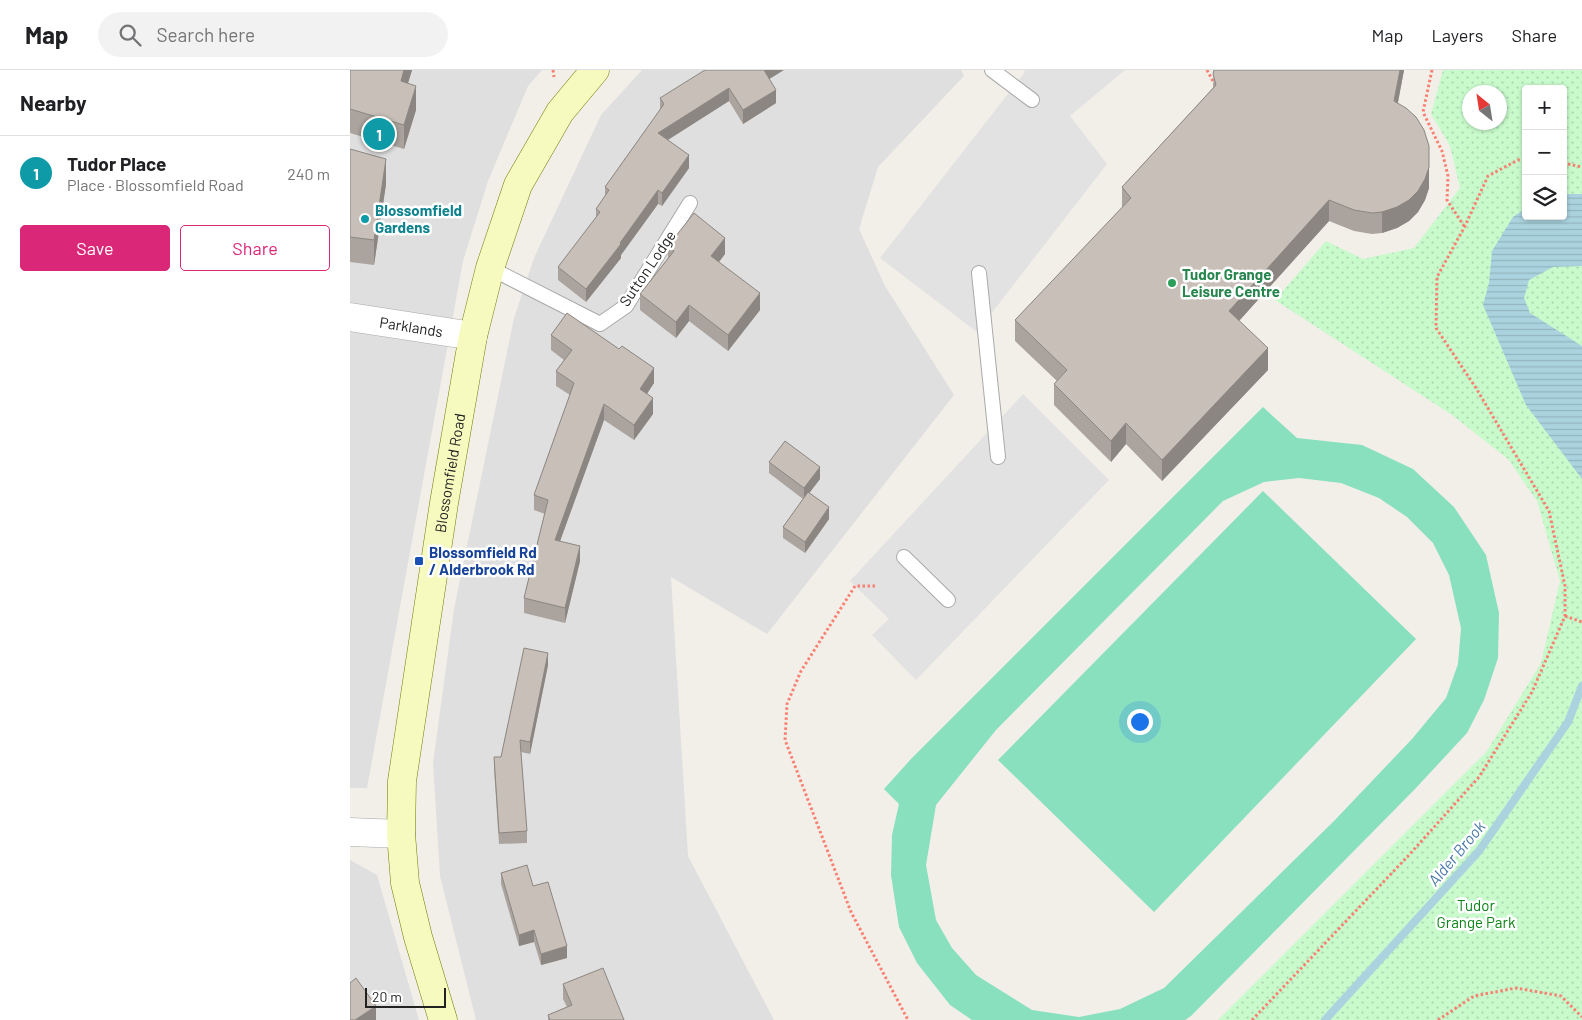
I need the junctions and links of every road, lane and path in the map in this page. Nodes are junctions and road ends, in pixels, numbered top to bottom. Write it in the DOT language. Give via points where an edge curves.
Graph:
graph roads {
  1 [pos="595,70"];
  2 [pos="992,70"];
  3 [pos="1207,70"];
  4 [pos="1432,70"];
  5 [pos="1215,85"];
  6 [pos="1032,100"];
  7 [pos="1522,160"];
  8 [pos="1567,164"];
  9 [pos="1582,167"];
  10 [pos="690,204"];
  11 [pos="1464,226"];
  12 [pos="490,268"];
  13 [pos="979,273"];
  14 [pos="350,317"];
  15 [pos="473,336"];
  16 [pos="998,457"];
  17 [pos="904,556"];
  18 [pos="876,586"];
  19 [pos="948,600"];
  20 [pos="1565,616"];
  21 [pos="1582,622"];
  22 [pos="350,832"];
  23 [pos="401,834"];
  24 [pos="1582,1017"];
  25 [pos="443,1020"];
  26 [pos="908,1020"];
  27 [pos="1252,1020"];
  28 [pos="1438,1020"];
  1 -- 12 [label="main road, Blossomfield Road" via="560,112 518,185"];
  2 -- 6 [label="lane"];
  3 -- 5 [label="path"];
  4 -- 11 [label="path" via="1423,112 1442,151 1448,176 1447,200"];
  7 -- 11 [label="path" via="1488,176"];
  8 -- 9 [label="path"];
  10 -- 12 [label="lane, Sutton Lodge" via="626,306 600,324"];
  11 -- 20 [label="path" via="1437,277 1436,328 1550,511 1565,586"];
  12 -- 15 [label="main road, Blossomfield Road"];
  13 -- 16 [label="lane"];
  14 -- 15 [label="street, Parklands"];
  15 -- 23 [label="main road, Blossomfield Road" via="402,781"];
  17 -- 19 [label="lane"];
  18 -- 26 [label="path" via="855,586 801,671 787,704 785,740 851,912"];
  20 -- 21 [label="path"];
  20 -- 27 [label="path" via="1532,692 1479,777"];
  22 -- 23 [label="street"];
  23 -- 25 [label="main road, Blossomfield Road" via="405,884"];
  24 -- 28 [label="path" via="1561,996 1516,988 1474,996"];
}
